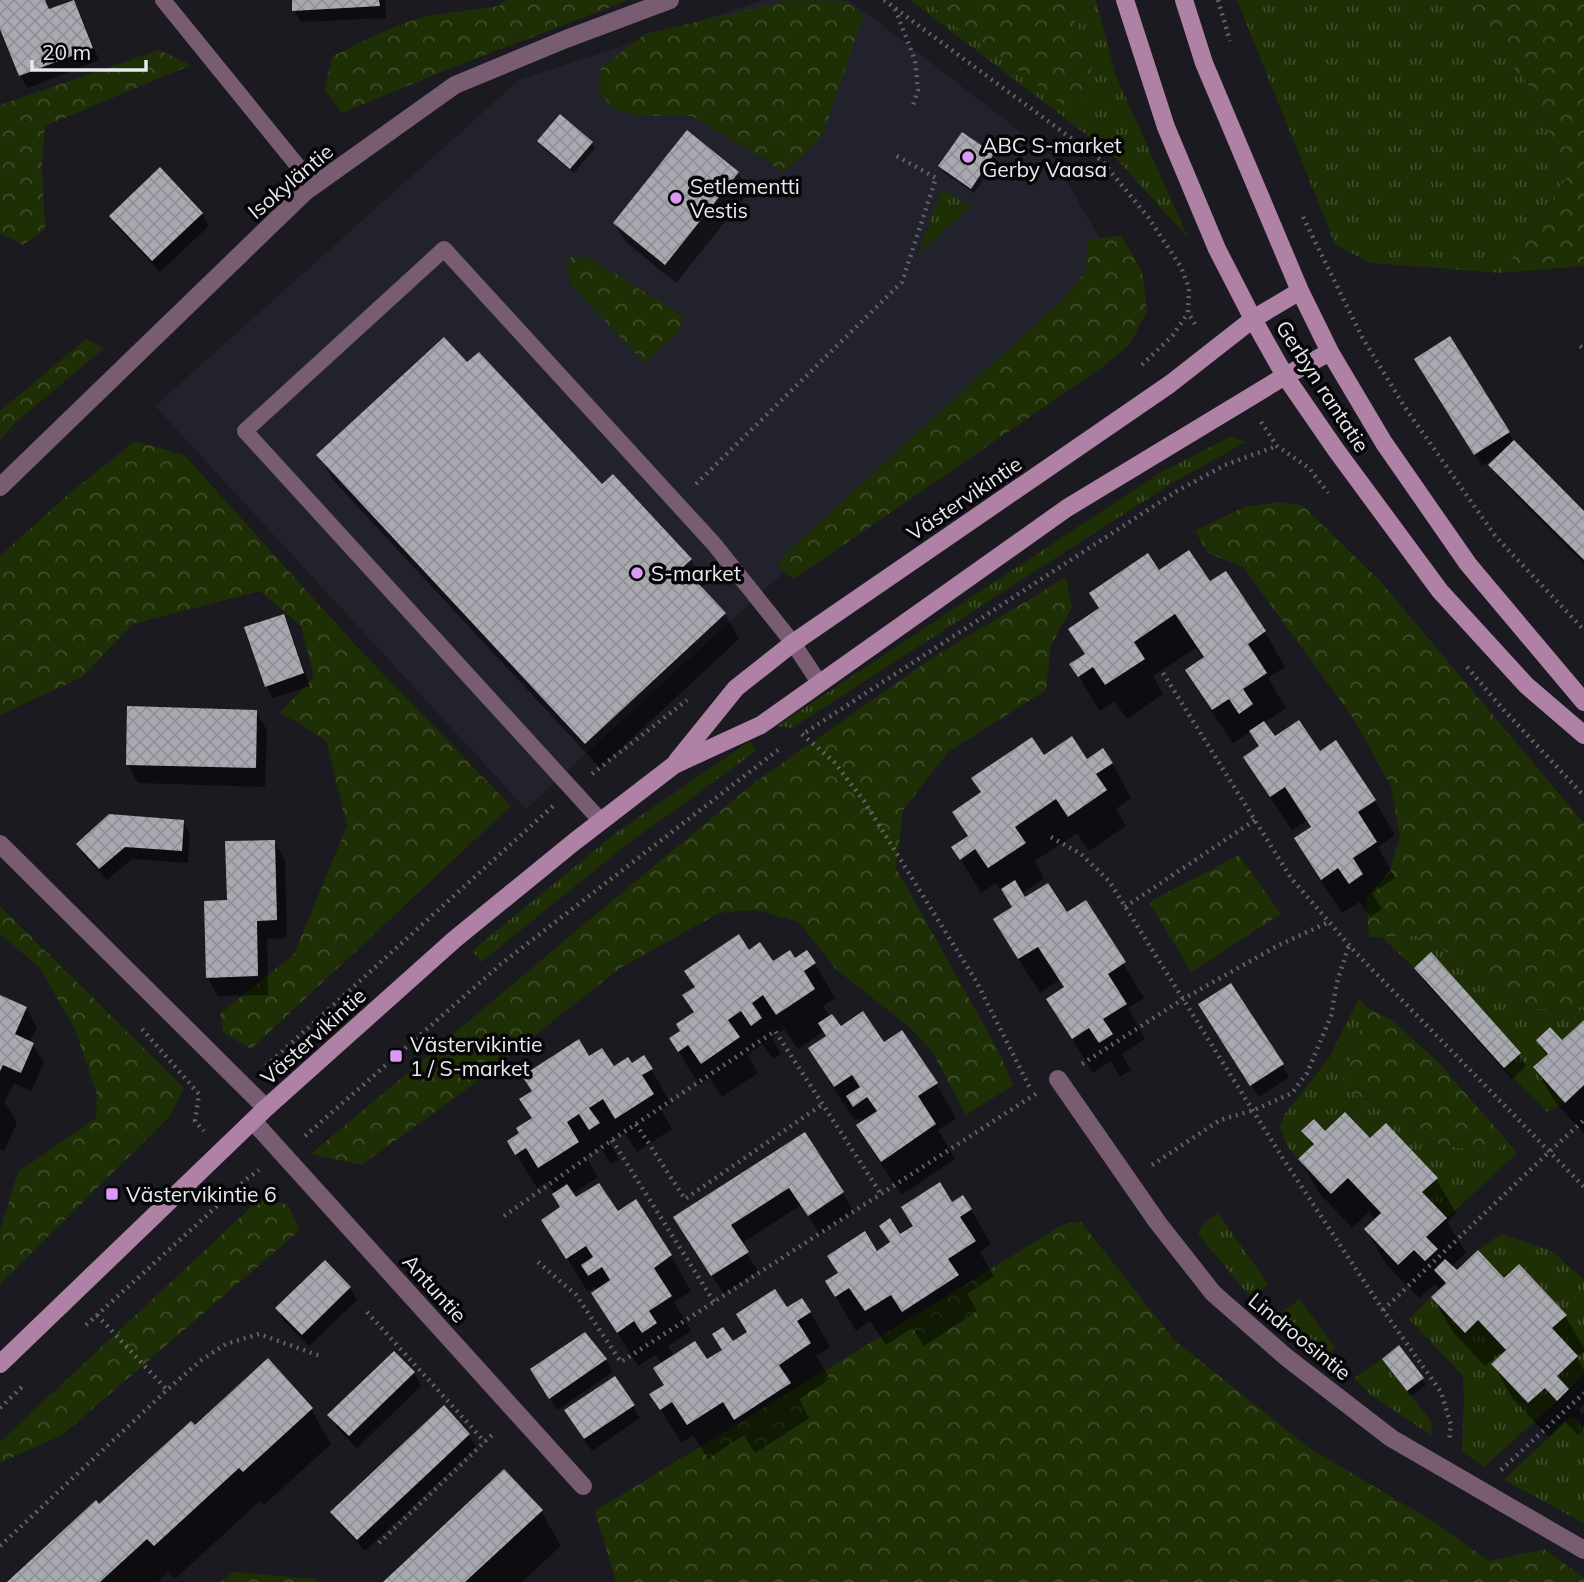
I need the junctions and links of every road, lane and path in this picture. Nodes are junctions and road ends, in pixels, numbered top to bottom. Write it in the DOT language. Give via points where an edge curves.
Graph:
graph roads {
  1 [pos="163,0"];
  2 [pos="670,0"];
  3 [pos="884,0"];
  4 [pos="1125,0"];
  5 [pos="1184,0"];
  6 [pos="1218,0"];
  7 [pos="895,8"];
  8 [pos="1233,53"];
  9 [pos="912,109"];
  10 [pos="893,154"];
  11 [pos="314,186"];
  12 [pos="1299,209"];
  13 [pos="1181,267"];
  14 [pos="1300,291"];
  15 [pos="1253,319"];
  16 [pos="1330,352"];
  17 [pos="1285,376"];
  18 [pos="1277,446"];
  19 [pos="0,487"];
  20 [pos="676,503"];
  21 [pos="1584,630"];
  22 [pos="793,643"];
  23 [pos="1163,673"];
  24 [pos="820,684"];
  25 [pos="1584,702"];
  26 [pos="802,734"];
  27 [pos="1584,735"];
  28 [pos="794,739"];
  29 [pos="786,744"];
  30 [pos="674,765"];
  31 [pos="1255,820"];
  32 [pos="601,821"];
  33 [pos="1051,837"];
  34 [pos="0,844"];
  35 [pos="1125,907"];
  36 [pos="1329,922"];
  37 [pos="1349,945"];
  38 [pos="1183,999"];
  39 [pos="137,1023"];
  40 [pos="1058,1079"];
  41 [pos="1034,1095"];
  42 [pos="823,1104"];
  43 [pos="1254,1110"];
  44 [pos="259,1114"];
  45 [pos="1584,1120"];
  46 [pos="195,1121"];
  47 [pos="636,1124"];
  48 [pos="612,1140"];
  49 [pos="1549,1152"];
  50 [pos="284,1154"];
  51 [pos="1128,1181"];
  52 [pos="1584,1187"];
  53 [pos="881,1194"];
  54 [pos="503,1216"];
  55 [pos="538,1262"];
  56 [pos="714,1302"];
  57 [pos="1383,1310"];
  58 [pos="367,1312"];
  59 [pos="97,1315"];
  60 [pos="84,1327"];
  61 [pos="320,1356"];
  62 [pos="0,1363"];
  63 [pos="28,1381"];
  64 [pos="167,1390"];
  65 [pos="1584,1393"];
  66 [pos="0,1408"];
  67 [pos="516,1412"];
  68 [pos="485,1442"];
  69 [pos="1445,1469"];
  70 [pos="583,1486"];
  71 [pos="1480,1490"];
  72 [pos="379,1543"];
  73 [pos="0,1546"];
  74 [pos="1584,1550"];
  1 -- 11 [label="lane"];
  2 -- 11 [label="street, Isokyläntie" via="455,85"];
  3 -- 7 [label="path"];
  4 -- 15 [label="main road, Gerbyn rantatie" via="1166,127 1217,249"];
  5 -- 14 [label="main road, Gerbyn rantatie" via="1204,63"];
  6 -- 8 [label="path"];
  7 -- 9 [label="path" via="915,60 918,90"];
  7 -- 13 [label="path" via="1102,161"];
  10 -- 20 [label="path" via="936,178 902,282"];
  11 -- 19 [label="street, Isokyläntie"];
  12 -- 21 [label="path" via="1362,337 1404,407 1496,537"];
  14 -- 15 [label="main road, Västervikintie"];
  14 -- 16 [label="main road, Gerbyn rantatie"];
  15 -- 17 [label="main road, Gerbyn rantatie"];
  15 -- 22 [label="main road, Västervikintie" via="1170,384"];
  16 -- 17 [label="main road, Västervikintie"];
  16 -- 25 [label="main road, Gerbyn rantatie" via="1384,443 1468,564"];
  17 -- 24 [label="main road, Västervikintie" via="1067,508"];
  17 -- 27 [label="main road, Gerbyn rantatie" via="1440,591 1526,685"];
  18 -- 26 [label="path" via="1225,464 1177,491"];
  20 -- 22 [label="lane"];
  20 -- 32 [label="lane" via="444,249 245,431"];
  22 -- 24 [label="lane"];
  22 -- 30 [label="main road, Västervikintie" via="736,688"];
  23 -- 31 [label="path"];
  24 -- 30 [label="main road, Västervikintie" via="761,725"];
  26 -- 28 [label="path"];
  26 -- 41 [label="path" via="834,762 864,802 976,981"];
  29 -- 50 [label="path" via="501,964"];
  30 -- 32 [label="main road, Västervikintie"];
  31 -- 35 [label="path"];
  31 -- 36 [label="path" via="1291,877"];
  32 -- 44 [label="main road, Västervikintie" via="455,939"];
  33 -- 35 [label="path" via="1081,854 1109,881"];
  34 -- 44 [label="street, Antuntie"];
  35 -- 38 [label="path"];
  36 -- 37 [label="path"];
  36 -- 38 [label="path"];
  37 -- 43 [label="path" via="1331,1016 1307,1073 1292,1093"];
  37 -- 49 [label="path"];
  38 -- 40 [label="path"];
  38 -- 43 [label="path"];
  39 -- 46 [label="path" via="199,1094"];
  40 -- 41 [label="path"];
  40 -- 51 [label="street, Lindroosintie"];
  41 -- 53 [label="path"];
  42 -- 47 [label="path" via="775,1031"];
  42 -- 47 [label="path" via="685,1199"];
  42 -- 53 [label="path"];
  43 -- 51 [label="path" via="1220,1120"];
  43 -- 57 [label="path"];
  44 -- 50 [label="street, Antuntie"];
  44 -- 62 [label="main road, Västervikintie"];
  45 -- 49 [label="path"];
  47 -- 48 [label="path"];
  48 -- 54 [label="path"];
  48 -- 56 [label="path"];
  49 -- 52 [label="path"];
  49 -- 57 [label="path"];
  50 -- 59 [label="path" via="248,1178"];
  50 -- 67 [label="street, Antuntie"];
  51 -- 69 [label="street, Lindroosintie" via="1213,1293 1286,1357 1391,1438"];
  53 -- 56 [label="path"];
  55 -- 56 [label="path" via="576,1295 621,1362"];
  57 -- 69 [label="path" via="1441,1392 1451,1425"];
  58 -- 68 [label="path"];
  59 -- 60 [label="path"];
  59 -- 64 [label="path"];
  61 -- 64 [label="path" via="259,1334 226,1344"];
  63 -- 66 [label="path"];
  64 -- 73 [label="path"];
  65 -- 71 [label="path"];
  67 -- 68 [label="path"];
  67 -- 70 [label="street, Antuntie"];
  68 -- 72 [label="path"];
  69 -- 71 [label="street, Lindroosintie"];
  71 -- 74 [label="street, Lindroosintie"];
}
